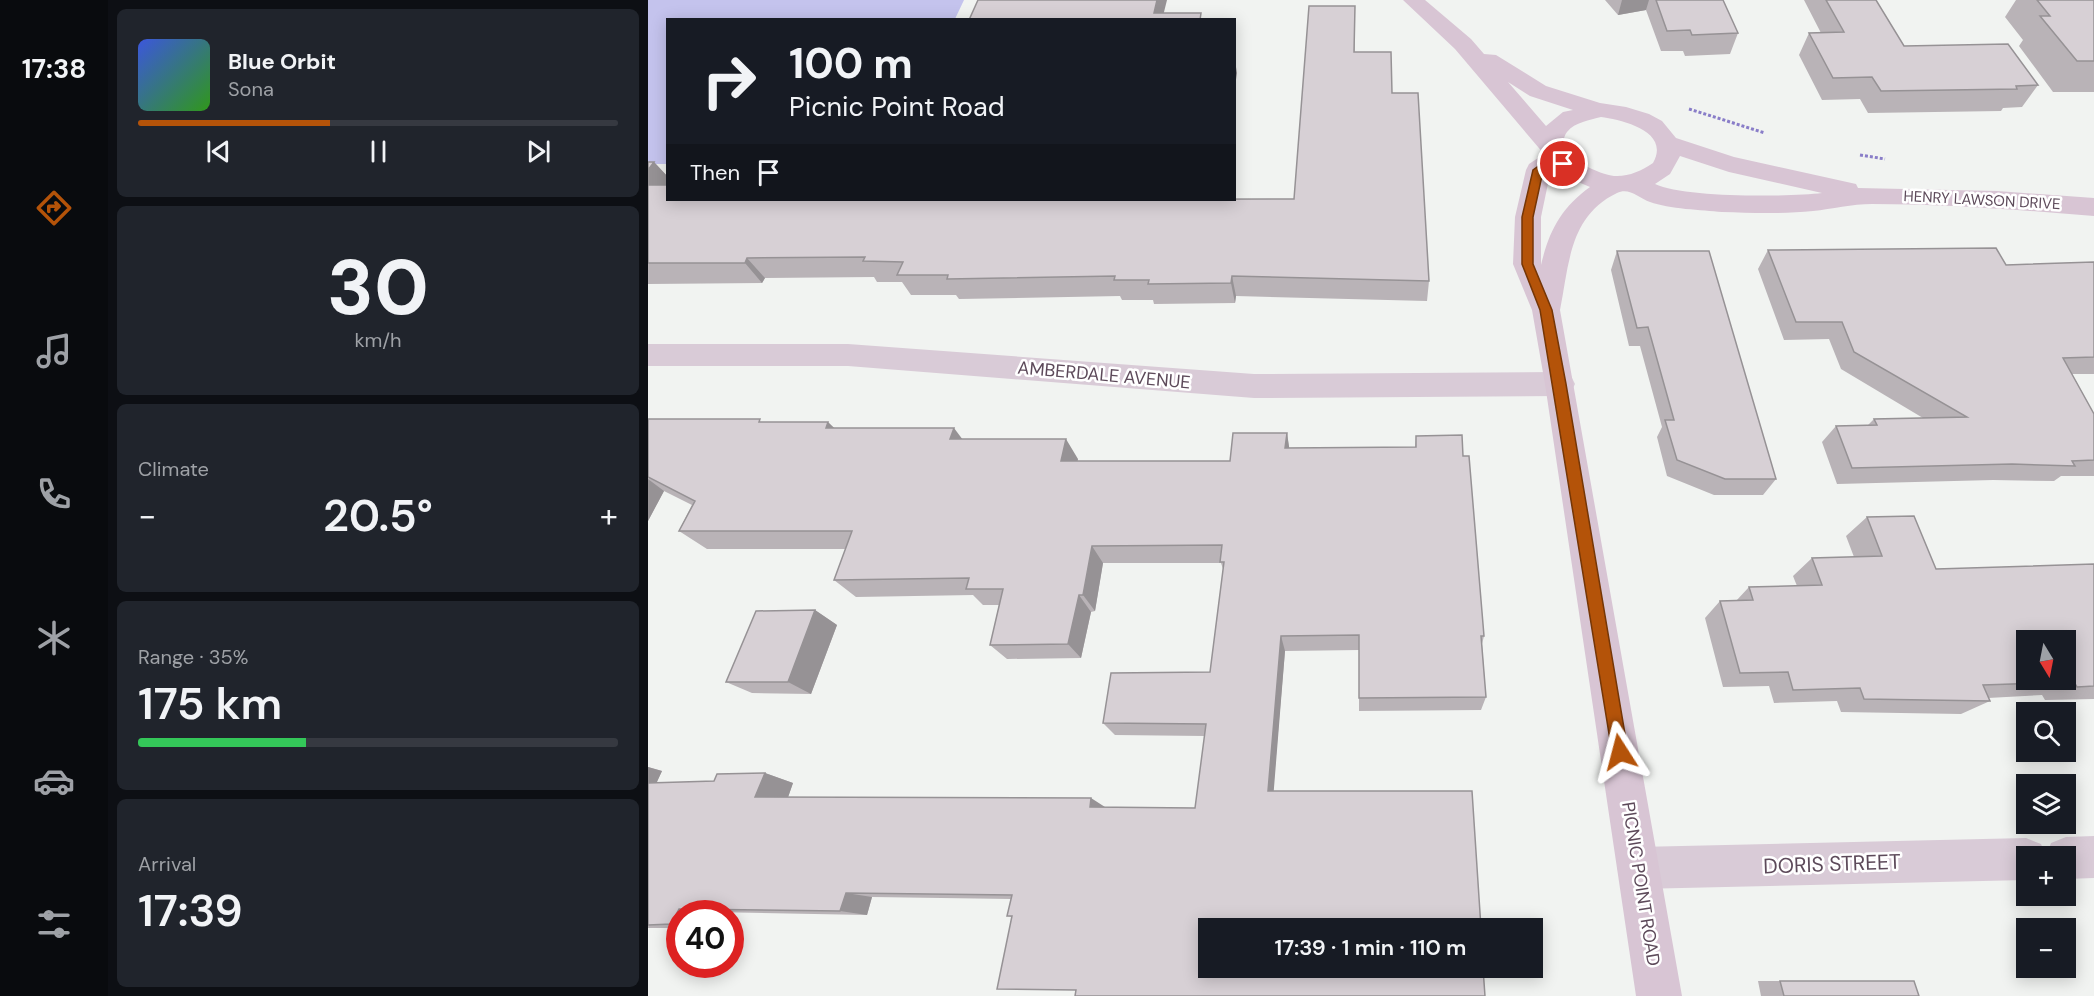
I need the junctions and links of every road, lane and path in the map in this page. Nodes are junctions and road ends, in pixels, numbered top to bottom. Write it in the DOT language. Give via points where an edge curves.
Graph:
graph roads {
  1 [pos="1413,0"];
  2 [pos="1463,44"];
  3 [pos="1689,109"];
  4 [pos="1601,110"];
  5 [pos="1768,134"];
  6 [pos="1668,143"];
  7 [pos="1555,153"];
  8 [pos="1859,155"];
  9 [pos="1888,160"];
  10 [pos="1623,184"];
  11 [pos="1869,195"];
  12 [pos="2094,207"];
  13 [pos="1546,310"];
  14 [pos="648,355"];
  15 [pos="1560,384"];
  16 [pos="2094,857"];
  17 [pos="2076,858"];
  18 [pos="2016,859"];
  19 [pos="1638,867"];
  20 [pos="1659,996"];
  1 -- 2 [label="main road"];
  2 -- 4 [label="main road" via="1538,91"];
  2 -- 7 [label="main road"];
  3 -- 5 [label="path"];
  4 -- 6 [label="main road" via="1642,119"];
  4 -- 7 [label="main road" via="1583,112 1557,127 1552,137"];
  6 -- 10 [label="main road" via="1670,156 1664,168 1651,178"];
  6 -- 11 [label="main road, HENRY LAWSON DRIVE" via="1729,164"];
  7 -- 10 [label="main road" via="1563,164 1584,177"];
  7 -- 13 [label="main road, PICNIC POINT ROAD" via="1538,170 1526,240 1527,264"];
  8 -- 9 [label="path"];
  10 -- 11 [label="main road, HENRY LAWSON DRIVE" via="1659,196 1722,203 1811,203"];
  10 -- 13 [label="main road, PICNIC POINT ROAD" via="1583,206 1569,222 1559,240"];
  11 -- 12 [label="main road, HENRY LAWSON DRIVE"];
  13 -- 15 [label="main road, PICNIC POINT ROAD"];
  14 -- 15 [label="street, AMBERDALE AVENUE" via="848,355 1254,386"];
  15 -- 19 [label="main road, PICNIC POINT ROAD"];
  16 -- 17 [label="street"];
  18 -- 19 [label="street, DORIS STREET"];
  19 -- 20 [label="main road, PICNIC POINT ROAD"];
}
